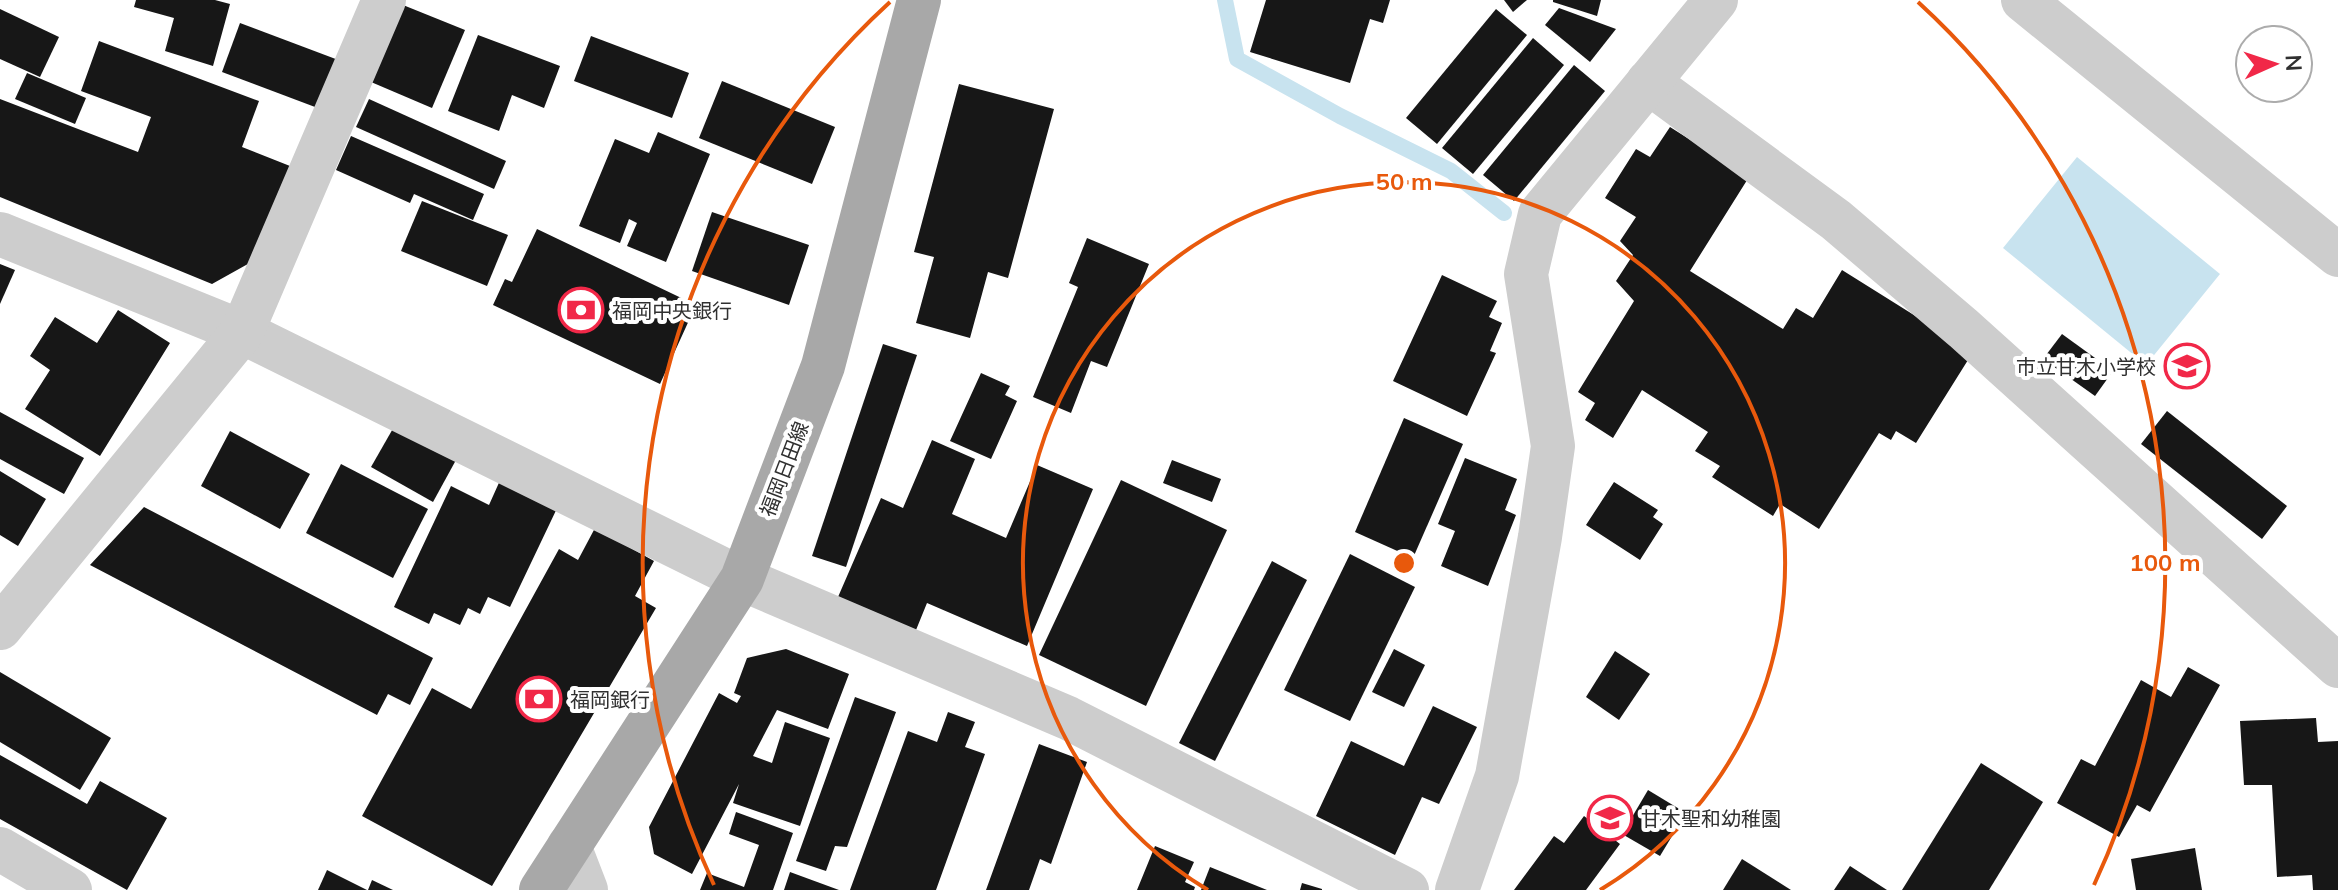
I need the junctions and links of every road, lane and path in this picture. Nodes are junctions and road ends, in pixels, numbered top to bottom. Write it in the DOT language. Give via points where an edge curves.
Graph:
graph roads {
  1 [pos="384,0"];
  2 [pos="919,0"];
  3 [pos="1716,0"];
  4 [pos="2023,0"];
  5 [pos="1648,82"];
  6 [pos="0,234"];
  7 [pos="2338,255"];
  8 [pos="242,332"];
  9 [pos="742,579"];
  10 [pos="0,628"];
  11 [pos="2338,666"];
  12 [pos="569,846"];
  13 [pos="0,849"];
  14 [pos="70,890"];
  15 [pos="541,890"];
  16 [pos="586,890"];
  17 [pos="1407,890"];
  18 [pos="1457,890"];
  1 -- 8 [label="street"];
  2 -- 9 [label="main road, 福岡日田線" via="823,366"];
  3 -- 5 [label="street"];
  4 -- 7 [label="street"];
  5 -- 11 [label="street" via="1848,230"];
  5 -- 18 [label="street" via="1540,214 1526,274 1553,446 1497,776"];
  6 -- 8 [label="street"];
  8 -- 9 [label="street"];
  8 -- 10 [label="street"];
  9 -- 12 [label="main road, 福岡日田線"];
  9 -- 17 [label="street" via="1068,718"];
  12 -- 15 [label="main road, 福岡日田線"];
  12 -- 16 [label="street"];
  13 -- 14 [label="street"];
}
